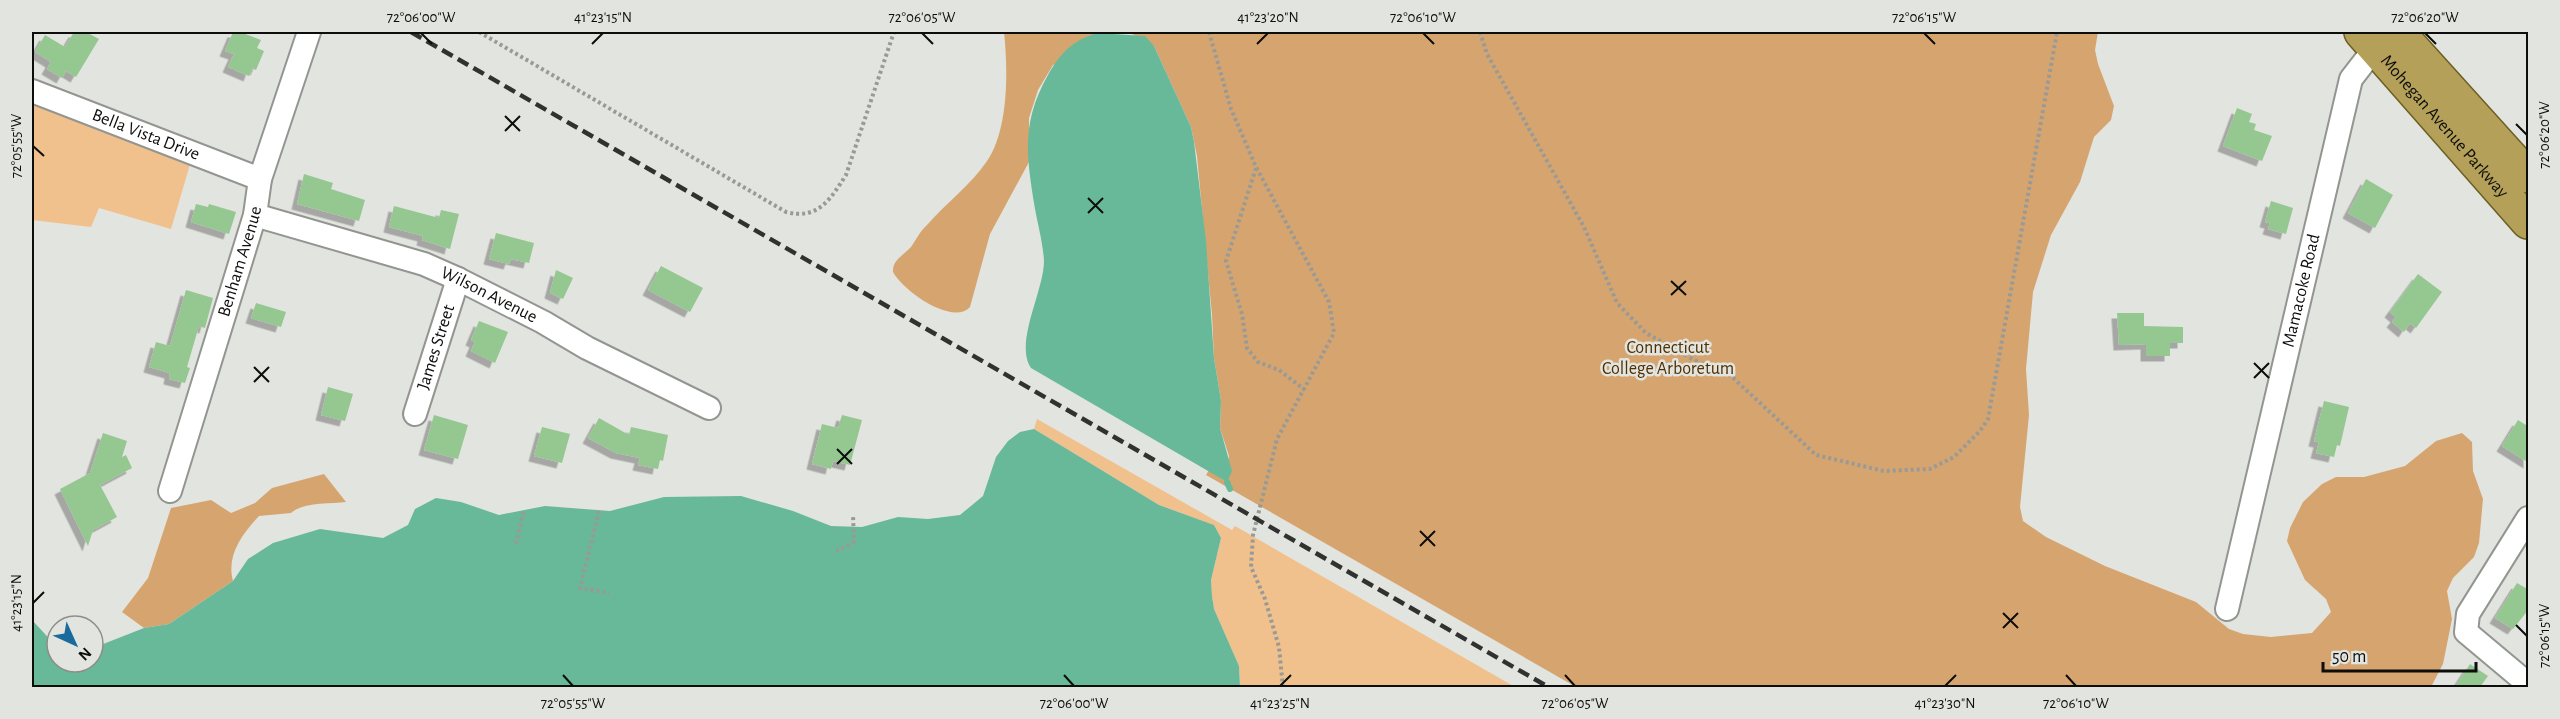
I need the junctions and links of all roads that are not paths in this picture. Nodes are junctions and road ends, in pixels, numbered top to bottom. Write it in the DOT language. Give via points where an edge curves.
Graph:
graph roads {
  1 [pos="309,32"];
  2 [pos="2378,37"];
  3 [pos="32,91"];
  4 [pos="2529,176"];
  5 [pos="260,179"];
  6 [pos="255,215"];
  7 [pos="2529,222"];
  8 [pos="458,279"];
  9 [pos="709,408"];
  10 [pos="415,414"];
  11 [pos="170,491"];
  12 [pos="2529,518"];
  13 [pos="2227,609"];
  14 [pos="2529,684"];
  1 -- 5 [label="street, Benham Avenue"];
  2 -- 4 [label="highway, Mohegan Avenue Parkway"];
  2 -- 7 [label="highway, Mohegan Avenue Parkway"];
  2 -- 13 [label="street, Mamacoke Road" via="2351,79"];
  3 -- 5 [label="street, Bella Vista Drive"];
  5 -- 6 [label="street, Benham Avenue"];
  6 -- 8 [label="street, Wilson Avenue" via="424,264"];
  6 -- 11 [label="street, Benham Avenue"];
  8 -- 9 [label="street, Wilson Avenue"];
  8 -- 10 [label="street, James Street"];
  12 -- 14 [label="street" via="2468,614 2466,632"];
}
